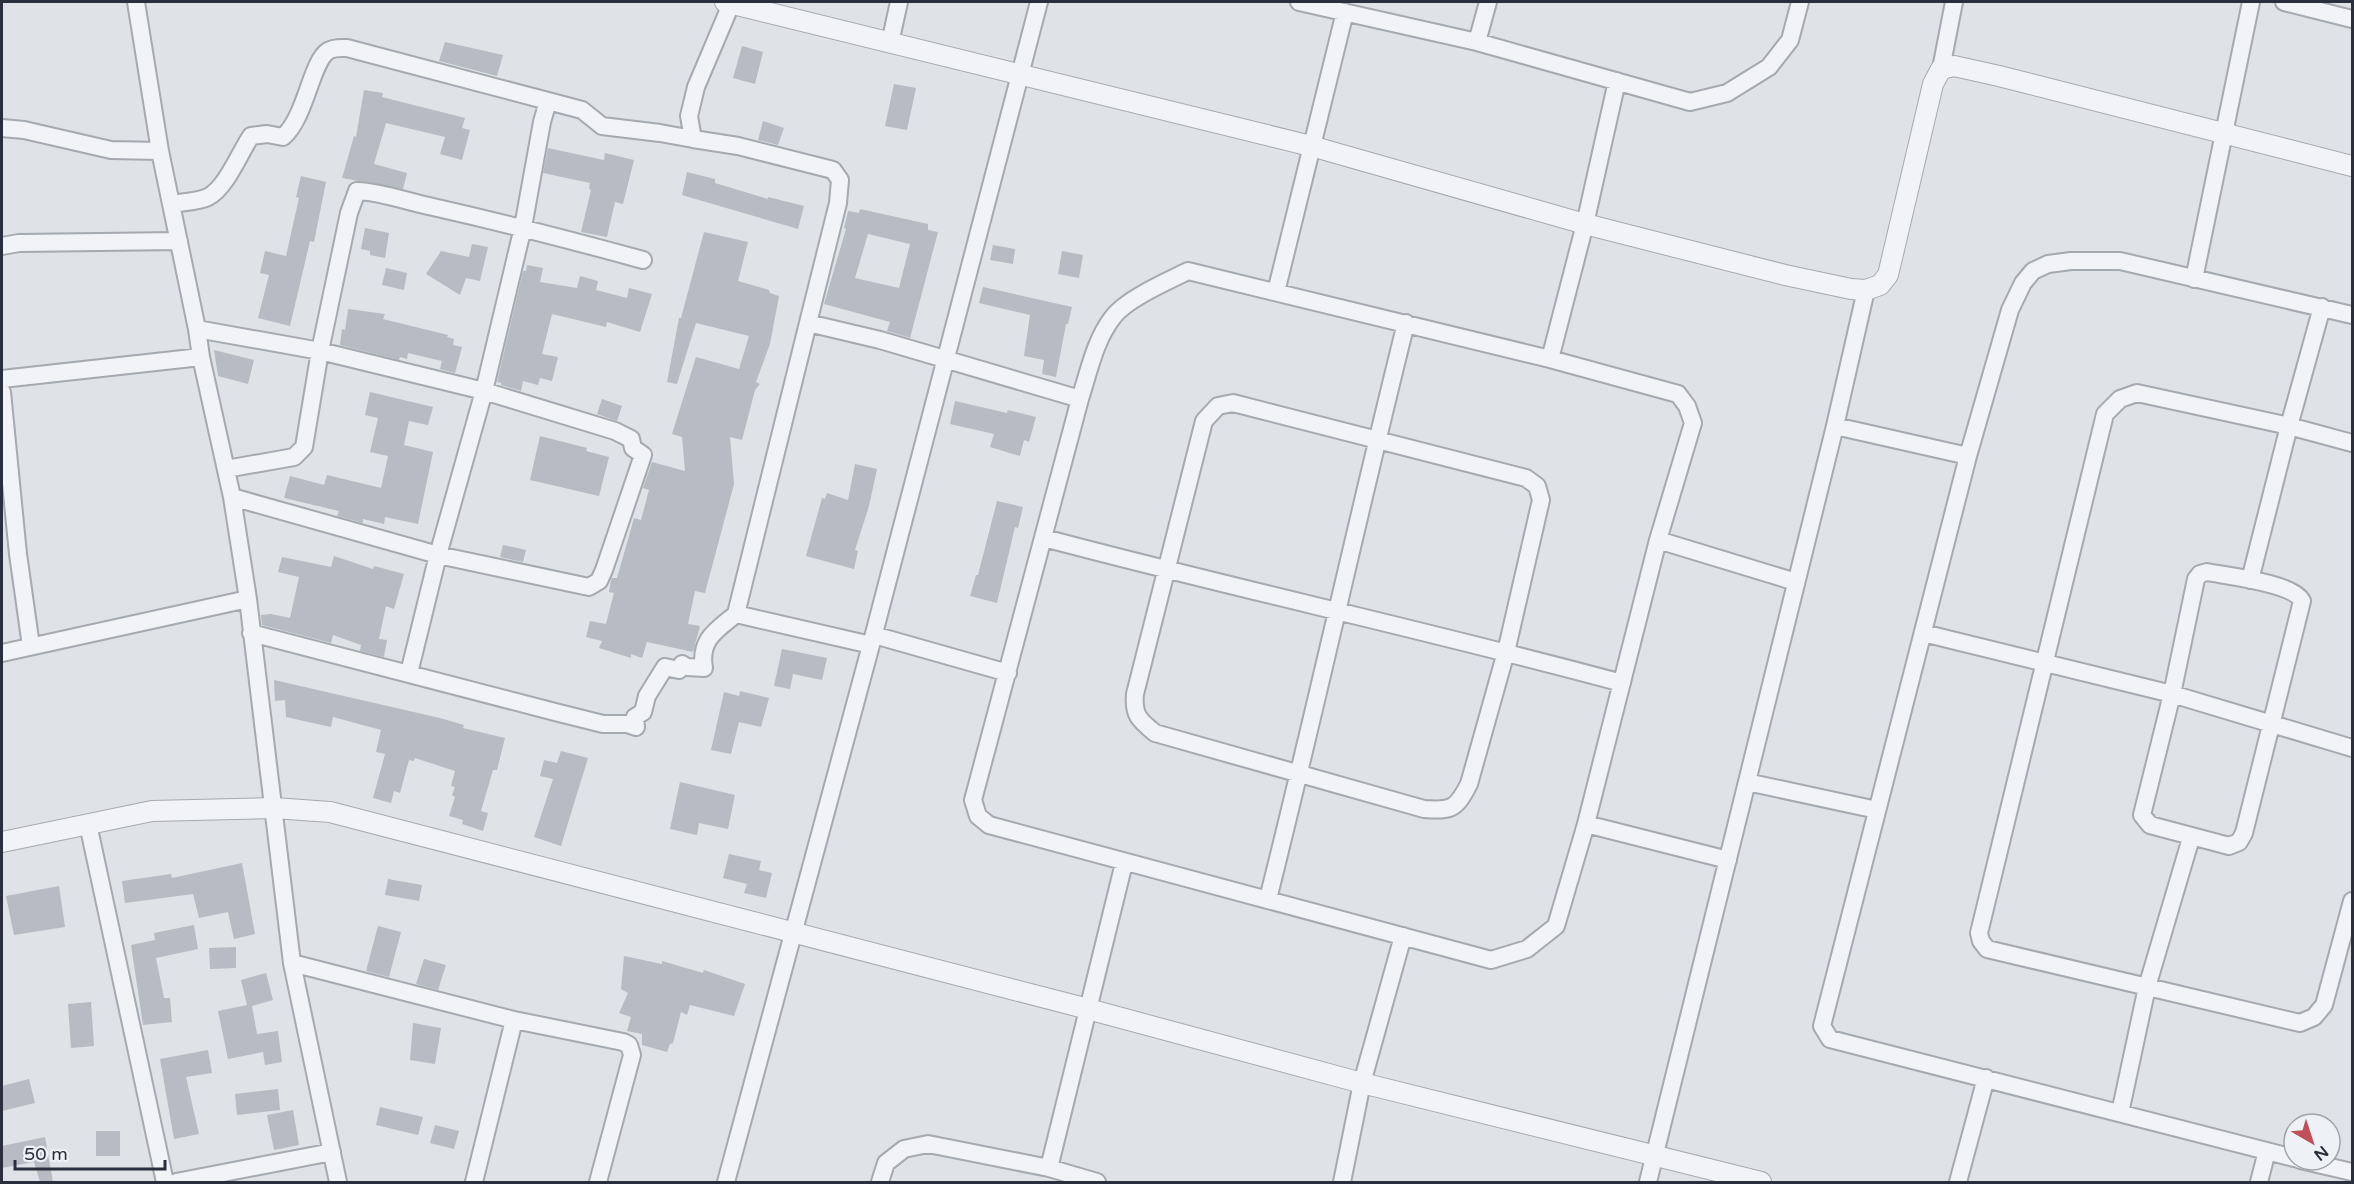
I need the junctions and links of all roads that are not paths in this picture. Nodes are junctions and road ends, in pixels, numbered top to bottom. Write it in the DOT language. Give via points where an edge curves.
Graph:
graph roads {
  1 [pos="135,2"];
  2 [pos="729,2"];
  3 [pos="899,2"];
  4 [pos="1039,2"];
  5 [pos="1299,2"];
  6 [pos="1488,2"];
  7 [pos="1800,2"];
  8 [pos="1954,2"];
  9 [pos="2251,2"];
  10 [pos="2284,2"];
  11 [pos="1345,12"];
  12 [pos="2352,19"];
  13 [pos="1477,42"];
  14 [pos="890,43"];
  15 [pos="1941,69"];
  16 [pos="1020,75"];
  17 [pos="1617,81"];
  18 [pos="548,101"];
  19 [pos="2,128"];
  20 [pos="2223,132"];
  21 [pos="693,139"];
  22 [pos="1311,146"];
  23 [pos="160,151"];
  24 [pos="2352,166"];
  25 [pos="171,204"];
  26 [pos="1585,224"];
  27 [pos="523,226"];
  28 [pos="179,241"];
  29 [pos="2,246"];
  30 [pos="643,260"];
  31 [pos="2194,279"];
  32 [pos="1866,290"];
  33 [pos="1276,292"];
  34 [pos="2322,307"];
  35 [pos="2352,315"];
  36 [pos="808,322"];
  37 [pos="1406,323"];
  38 [pos="197,329"];
  39 [pos="320,351"];
  40 [pos="201,357"];
  41 [pos="946,359"];
  42 [pos="1550,359"];
  43 [pos="2,379"];
  44 [pos="484,391"];
  45 [pos="2,392"];
  46 [pos="1080,399"];
  47 [pos="1835,426"];
  48 [pos="2289,426"];
  49 [pos="1377,438"];
  50 [pos="2352,443"];
  51 [pos="1968,456"];
  52 [pos="226,469"];
  53 [pos="232,497"];
  54 [pos="1044,538"];
  55 [pos="1658,540"];
  56 [pos="2,548"];
  57 [pos="18,554"];
  58 [pos="438,555"];
  59 [pos="1167,571"];
  60 [pos="2250,580"];
  61 [pos="1796,582"];
  62 [pos="248,599"];
  63 [pos="1336,611"];
  64 [pos="736,614"];
  65 [pos="251,633"];
  66 [pos="1923,633"];
  67 [pos="872,640"];
  68 [pos="31,646"];
  69 [pos="1506,652"];
  70 [pos="2,653"];
  71 [pos="2044,663"];
  72 [pos="1008,673"];
  73 [pos="409,674"];
  74 [pos="1622,683"];
  75 [pos="2172,694"];
  76 [pos="2272,724"];
  77 [pos="2352,748"];
  78 [pos="1300,773"];
  79 [pos="1747,782"];
  80 [pos="274,808"];
  81 [pos="1877,810"];
  82 [pos="88,824"];
  83 [pos="1586,824"];
  84 [pos="2191,838"];
  85 [pos="2,842"];
  86 [pos="1728,860"];
  87 [pos="1124,863"];
  88 [pos="1268,899"];
  89 [pos="2352,901"];
  90 [pos="795,934"];
  91 [pos="1403,936"];
  92 [pos="292,963"];
  93 [pos="2147,987"];
  94 [pos="1088,1009"];
  95 [pos="514,1020"];
  96 [pos="1986,1078"];
  97 [pos="1362,1083"];
  98 [pos="2120,1113"];
  99 [pos="332,1152"];
  100 [pos="2267,1152"];
  101 [pos="1655,1155"];
  102 [pos="2282,1155"];
  103 [pos="1049,1168"];
  104 [pos="165,1182"];
  105 [pos="176,1182"];
  106 [pos="338,1182"];
  107 [pos="474,1182"];
  108 [pos="598,1182"];
  109 [pos="726,1182"];
  110 [pos="880,1182"];
  111 [pos="1097,1182"];
  112 [pos="1342,1182"];
  113 [pos="1648,1182"];
  114 [pos="1761,1182"];
  115 [pos="1958,1182"];
  116 [pos="2259,1182"];
  1 -- 23 [label="street"];
  2 -- 14 [label="street"];
  2 -- 21 [label="street" via="696,87 689,116"];
  3 -- 14 [label="street"];
  4 -- 16 [label="street"];
  5 -- 11 [label="street"];
  6 -- 13 [label="street"];
  7 -- 17 [label="street" via="1790,40 1768,67 1727,93 1690,102"];
  8 -- 15 [label="street"];
  9 -- 20 [label="street"];
  10 -- 12 [label="street"];
  11 -- 13 [label="street"];
  11 -- 22 [label="street"];
  13 -- 17 [label="street"];
  14 -- 16 [label="street"];
  15 -- 20 [label="street" via="1954,66"];
  15 -- 32 [label="street" via="1933,84 1888,275 1880,285"];
  16 -- 22 [label="street"];
  16 -- 41 [label="street"];
  17 -- 26 [label="street"];
  18 -- 21 [label="street" via="582,110 602,126"];
  18 -- 25 [label="street" via="336,48 327,51 315,72 292,129 283,137 251,136 225,183 207,198"];
  18 -- 27 [label="street"];
  19 -- 23 [label="street" via="111,150"];
  20 -- 24 [label="street"];
  20 -- 31 [label="street"];
  21 -- 36 [label="street" via="738,146 833,170 838,175 838,203"];
  22 -- 26 [label="street"];
  22 -- 33 [label="street"];
  23 -- 25 [label="street"];
  25 -- 28 [label="street"];
  26 -- 32 [label="street" via="1785,275"];
  26 -- 42 [label="street"];
  27 -- 30 [label="street"];
  27 -- 39 [label="street" via="377,192 357,191"];
  27 -- 44 [label="street"];
  28 -- 29 [label="street"];
  28 -- 38 [label="street"];
  31 -- 34 [label="street"];
  31 -- 51 [label="street" via="2120,261 2071,261 2033,271 2010,310"];
  32 -- 47 [label="street"];
  33 -- 37 [label="street"];
  33 -- 46 [label="street" via="1188,271 1143,294 1114,315 1096,347"];
  34 -- 35 [label="street"];
  34 -- 48 [label="street"];
  36 -- 41 [label="street"];
  36 -- 64 [label="street"];
  37 -- 42 [label="street"];
  37 -- 49 [label="street"];
  38 -- 39 [label="street"];
  38 -- 40 [label="street"];
  39 -- 44 [label="street"];
  39 -- 52 [label="street" via="304,447 294,457"];
  40 -- 43 [label="street"];
  40 -- 52 [label="street"];
  41 -- 46 [label="street"];
  41 -- 67 [label="street"];
  42 -- 55 [label="street" via="1678,394 1687,406 1693,423"];
  44 -- 58 [label="street"];
  44 -- 58 [label="street" via="615,431 631,439 633,448 643,454 615,541 594,585 567,584"];
  45 -- 57 [label="street"];
  46 -- 54 [label="street"];
  47 -- 51 [label="street"];
  47 -- 61 [label="street"];
  48 -- 50 [label="street"];
  48 -- 60 [label="street"];
  48 -- 71 [label="street" via="2137,393 2120,399 2105,414"];
  49 -- 59 [label="street" via="1233,403 1218,406 1204,421"];
  49 -- 63 [label="street"];
  49 -- 69 [label="street" via="1526,478 1537,486 1541,500"];
  51 -- 66 [label="street"];
  52 -- 53 [label="street"];
  53 -- 58 [label="street"];
  53 -- 62 [label="street"];
  54 -- 59 [label="street"];
  54 -- 72 [label="street"];
  55 -- 61 [label="street"];
  55 -- 74 [label="street"];
  56 -- 57 [label="street"];
  57 -- 68 [label="street"];
  58 -- 73 [label="street"];
  59 -- 63 [label="street"];
  59 -- 78 [label="street" via="1136,694 1134,708 1140,721 1155,733"];
  60 -- 75 [label="street" via="2207,572 2196,579"];
  60 -- 76 [label="street" via="2294,592 2302,601"];
  61 -- 79 [label="street"];
  62 -- 65 [label="street"];
  62 -- 68 [label="street"];
  63 -- 69 [label="street"];
  63 -- 78 [label="street"];
  64 -- 67 [label="street"];
  64 -- 73 [label="street" via="705,643 704,668 682,664 679,670 665,667 647,696 643,712 635,717 636,728 594,722"];
  65 -- 73 [label="street"];
  65 -- 80 [label="street"];
  66 -- 71 [label="street"];
  66 -- 81 [label="street"];
  67 -- 72 [label="street"];
  67 -- 90 [label="street"];
  68 -- 70 [label="street"];
  69 -- 74 [label="street"];
  69 -- 78 [label="street" via="1469,784 1460,801 1445,811 1424,809"];
  71 -- 75 [label="street"];
  71 -- 93 [label="street" via="1979,933 1981,941 1987,949"];
  72 -- 87 [label="street" via="973,800 978,816 989,825"];
  74 -- 83 [label="street"];
  75 -- 76 [label="street"];
  75 -- 84 [label="street" via="2142,815 2150,825"];
  76 -- 77 [label="street"];
  76 -- 84 [label="street" via="2239,842 2229,846"];
  78 -- 88 [label="street"];
  79 -- 81 [label="street"];
  79 -- 86 [label="street"];
  80 -- 82 [label="street" via="152,811"];
  80 -- 90 [label="street" via="330,812"];
  80 -- 92 [label="street"];
  81 -- 96 [label="street" via="1822,1026 1830,1039"];
  82 -- 85 [label="street"];
  82 -- 104 [label="street"];
  83 -- 86 [label="street"];
  83 -- 91 [label="street" via="1556,926 1527,949 1491,960"];
  84 -- 93 [label="street"];
  86 -- 101 [label="street"];
  87 -- 88 [label="street"];
  87 -- 94 [label="street"];
  88 -- 91 [label="street"];
  89 -- 93 [label="street" via="2324,1005 2314,1017 2300,1023"];
  90 -- 94 [label="street"];
  90 -- 109 [label="street"];
  91 -- 97 [label="street"];
  92 -- 95 [label="street"];
  92 -- 99 [label="street"];
  93 -- 98 [label="street"];
  94 -- 97 [label="street"];
  94 -- 103 [label="street"];
  95 -- 107 [label="street"];
  95 -- 108 [label="street" via="629,1045 632,1055"];
  96 -- 98 [label="street"];
  96 -- 115 [label="street"];
  97 -- 101 [label="street"];
  97 -- 112 [label="street"];
  98 -- 100 [label="street"];
  99 -- 105 [label="street"];
  99 -- 106 [label="street"];
  100 -- 102 [label="street"];
  100 -- 116 [label="street"];
  101 -- 113 [label="street"];
  101 -- 114 [label="street"];
  103 -- 110 [label="street" via="928,1144 904,1149 886,1163"];
  103 -- 111 [label="street"];
}
